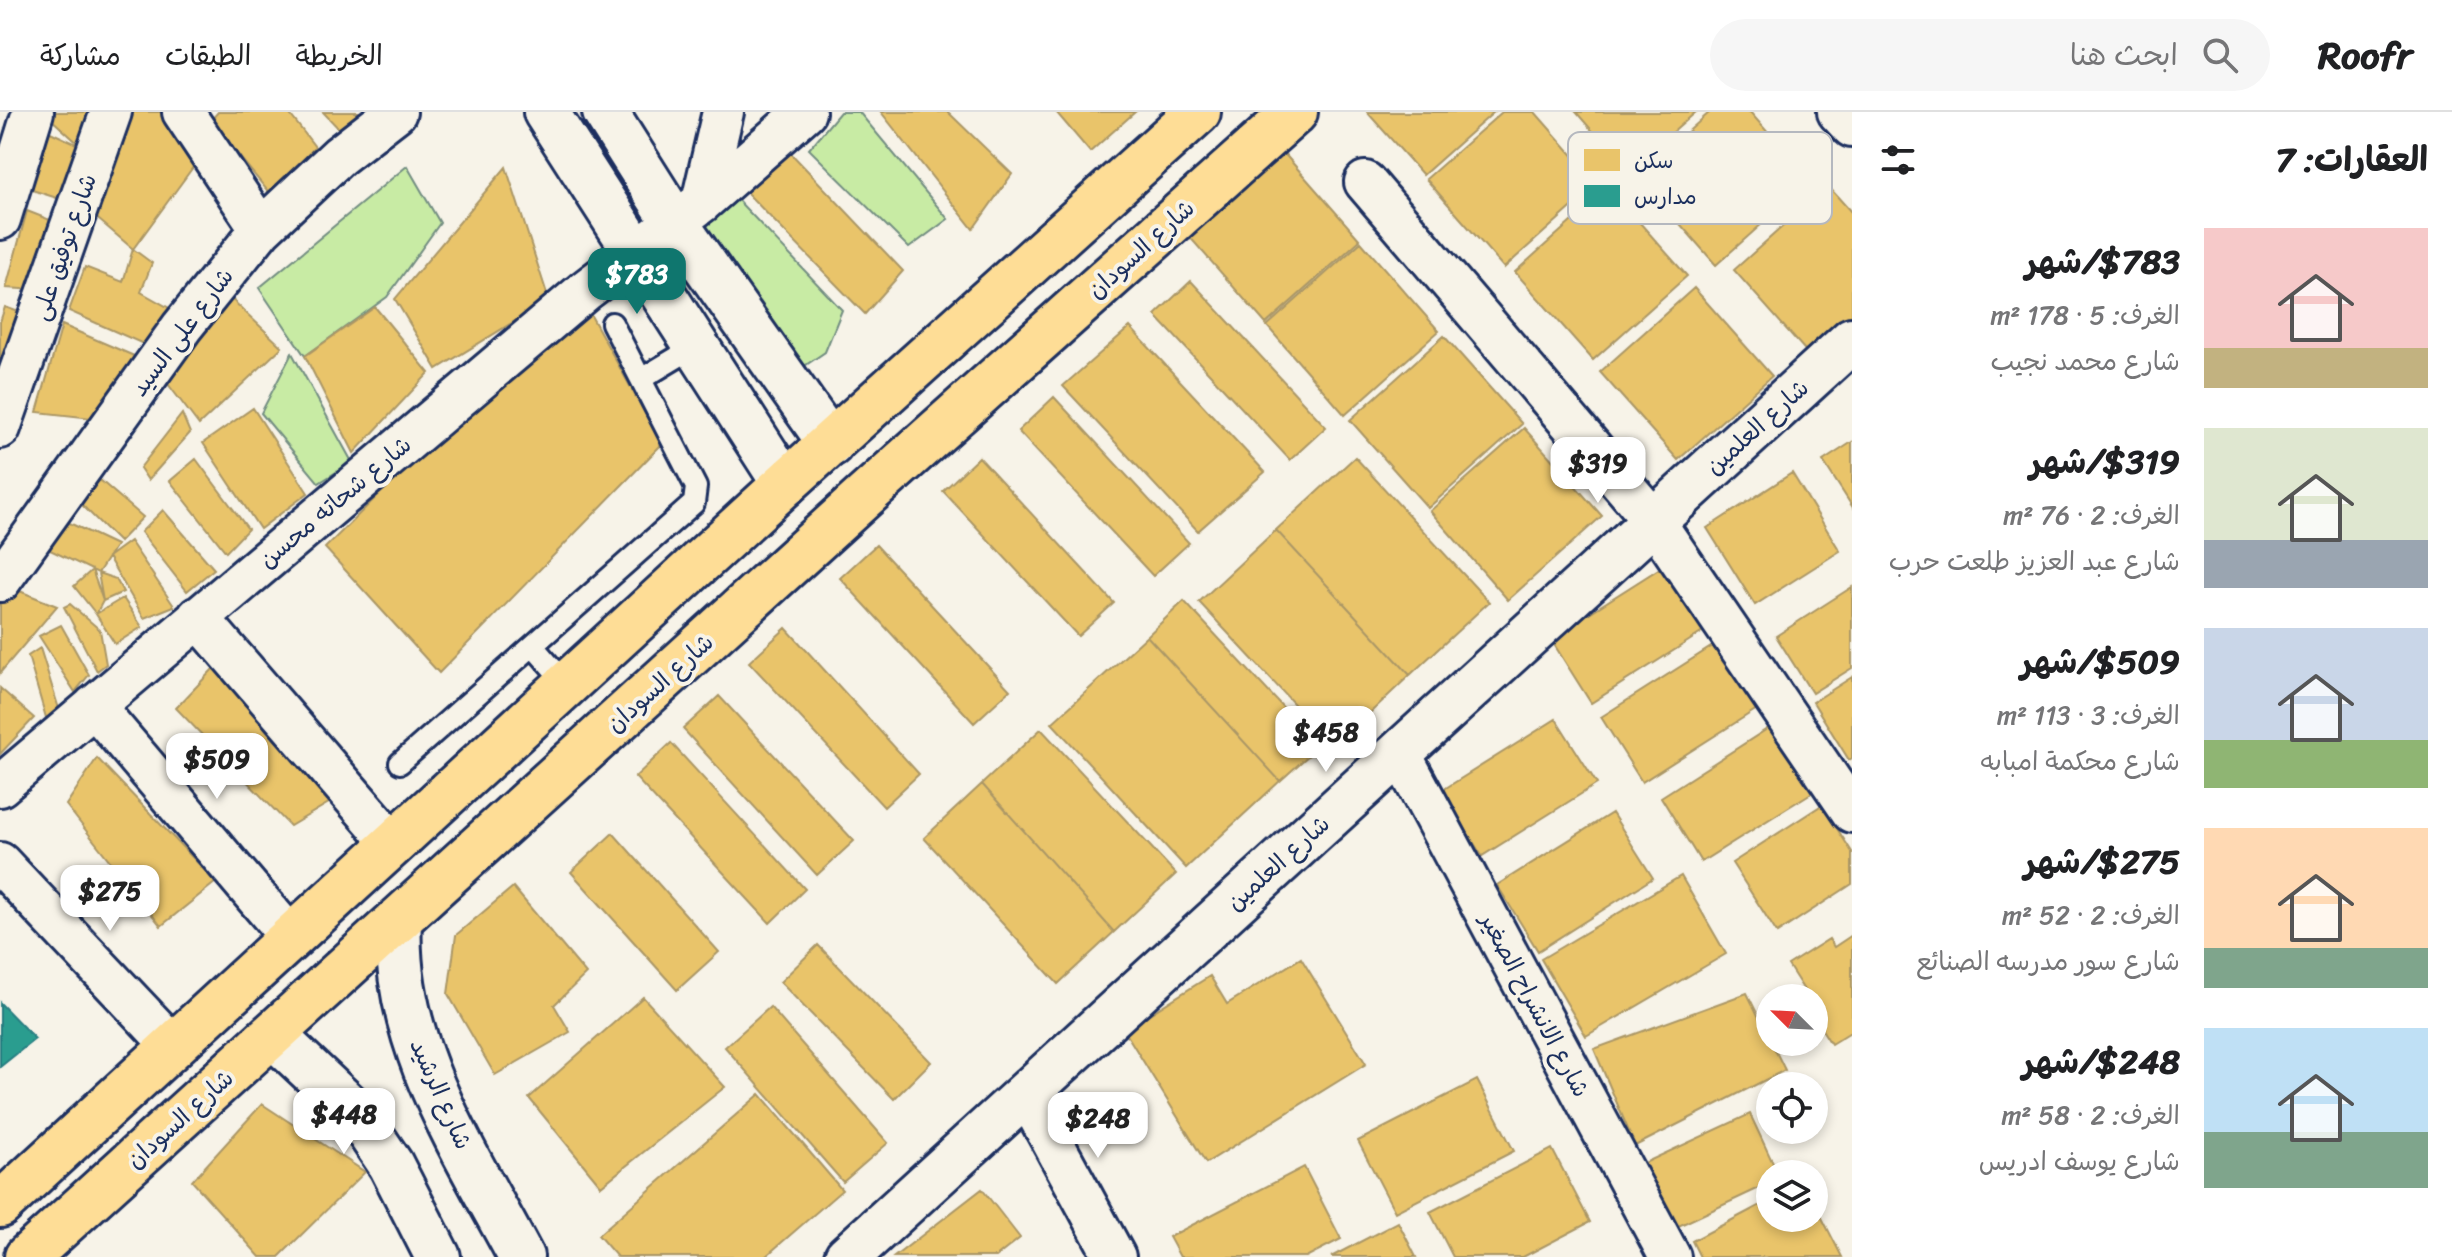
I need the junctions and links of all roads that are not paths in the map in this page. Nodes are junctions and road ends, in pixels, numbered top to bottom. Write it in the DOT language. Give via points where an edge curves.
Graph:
graph roads {
  1 [pos="33,112"];
  2 [pos="111,112"];
  3 [pos="183,112"];
  4 [pos="396,112"];
  5 [pos="546,112"];
  6 [pos="605,112"];
  7 [pos="723,112"];
  8 [pos="805,112"];
  9 [pos="1198,112"];
  10 [pos="1295,112"];
  11 [pos="1838,112"];
  12 [pos="1852,127"];
  13 [pos="1365,182"];
  14 [pos="688,212"];
  15 [pos="0,219"];
  16 [pos="261,229"];
  17 [pos="635,250"];
  18 [pos="612,323"];
  19 [pos="1852,340"];
  20 [pos="696,346"];
  21 [pos="641,379"];
  22 [pos="0,428"];
  23 [pos="831,444"];
  24 [pos="785,484"];
  25 [pos="1654,521"];
  26 [pos="0,581"];
  27 [pos="198,617"];
  28 [pos="533,646"];
  29 [pos="567,685"];
  30 [pos="94,706"];
  31 [pos="1400,753"];
  32 [pos="400,763"];
  33 [pos="0,786"];
  34 [pos="1852,812"];
  35 [pos="394,844"];
  36 [pos="0,863"];
  37 [pos="399,921"];
  38 [pos="291,938"];
  39 [pos="273,1035"];
  40 [pos="173,1046"];
  41 [pos="1026,1093"];
  42 [pos="0,1205"];
  43 [pos="27,1257"];
  44 [pos="438,1257"];
  45 [pos="521,1257"];
  46 [pos="847,1257"];
  47 [pos="1115,1257"];
  48 [pos="1670,1257"];
  1 -- 15 [label="street"];
  2 -- 22 [label="street, شارع توفيق على"];
  3 -- 16 [label="street"];
  4 -- 16 [label="street, شارع على السيد" via="339,156"];
  5 -- 17 [label="street"];
  6 -- 14 [label="street"];
  7 -- 14 [label="street"];
  8 -- 14 [label="street, شارع شحاته محسن"];
  9 -- 23 [label="main road"];
  10 -- 37 [label="main road, شارع السودان"];
  11 -- 12 [label="street"];
  13 -- 25 [label="street"];
  14 -- 17 [label="street, شارع شحاته محسن"];
  14 -- 23 [label="street"];
  16 -- 26 [label="street, شارع على السيد" via="182,327"];
  17 -- 20 [label="street"];
  17 -- 27 [label="street, شارع شحاته محسن"];
  18 -- 21 [label="lane"];
  19 -- 25 [label="street, شارع العلمين"];
  20 -- 21 [label="lane"];
  20 -- 24 [label="street"];
  21 -- 28 [label="lane" via="696,487 694,503"];
  23 -- 24 [label="main road"];
  24 -- 29 [label="main road"];
  25 -- 31 [label="street, شارع العلمين"];
  25 -- 34 [label="street"];
  27 -- 30 [label="street, شارع شحاته محسن"];
  27 -- 35 [label="street"];
  28 -- 29 [label="lane"];
  28 -- 32 [label="lane"];
  29 -- 35 [label="main road"];
  30 -- 33 [label="street, شارع شحاته محسن"];
  30 -- 38 [label="street"];
  31 -- 41 [label="street, شارع العلمين"];
  31 -- 48 [label="street, شارع الانشراح الصغير"];
  35 -- 38 [label="main road"];
  36 -- 40 [label="street"];
  37 -- 39 [label="main road, شارع السودان"];
  37 -- 45 [label="street, شارع الرشيد" via="400,985 419,1048 444,1110"];
  38 -- 40 [label="main road"];
  39 -- 43 [label="main road, شارع السودان"];
  39 -- 44 [label="street" via="356,1113 391,1165"];
  40 -- 42 [label="main road"];
  41 -- 46 [label="street, شارع العلمين"];
  41 -- 47 [label="street"];
}
